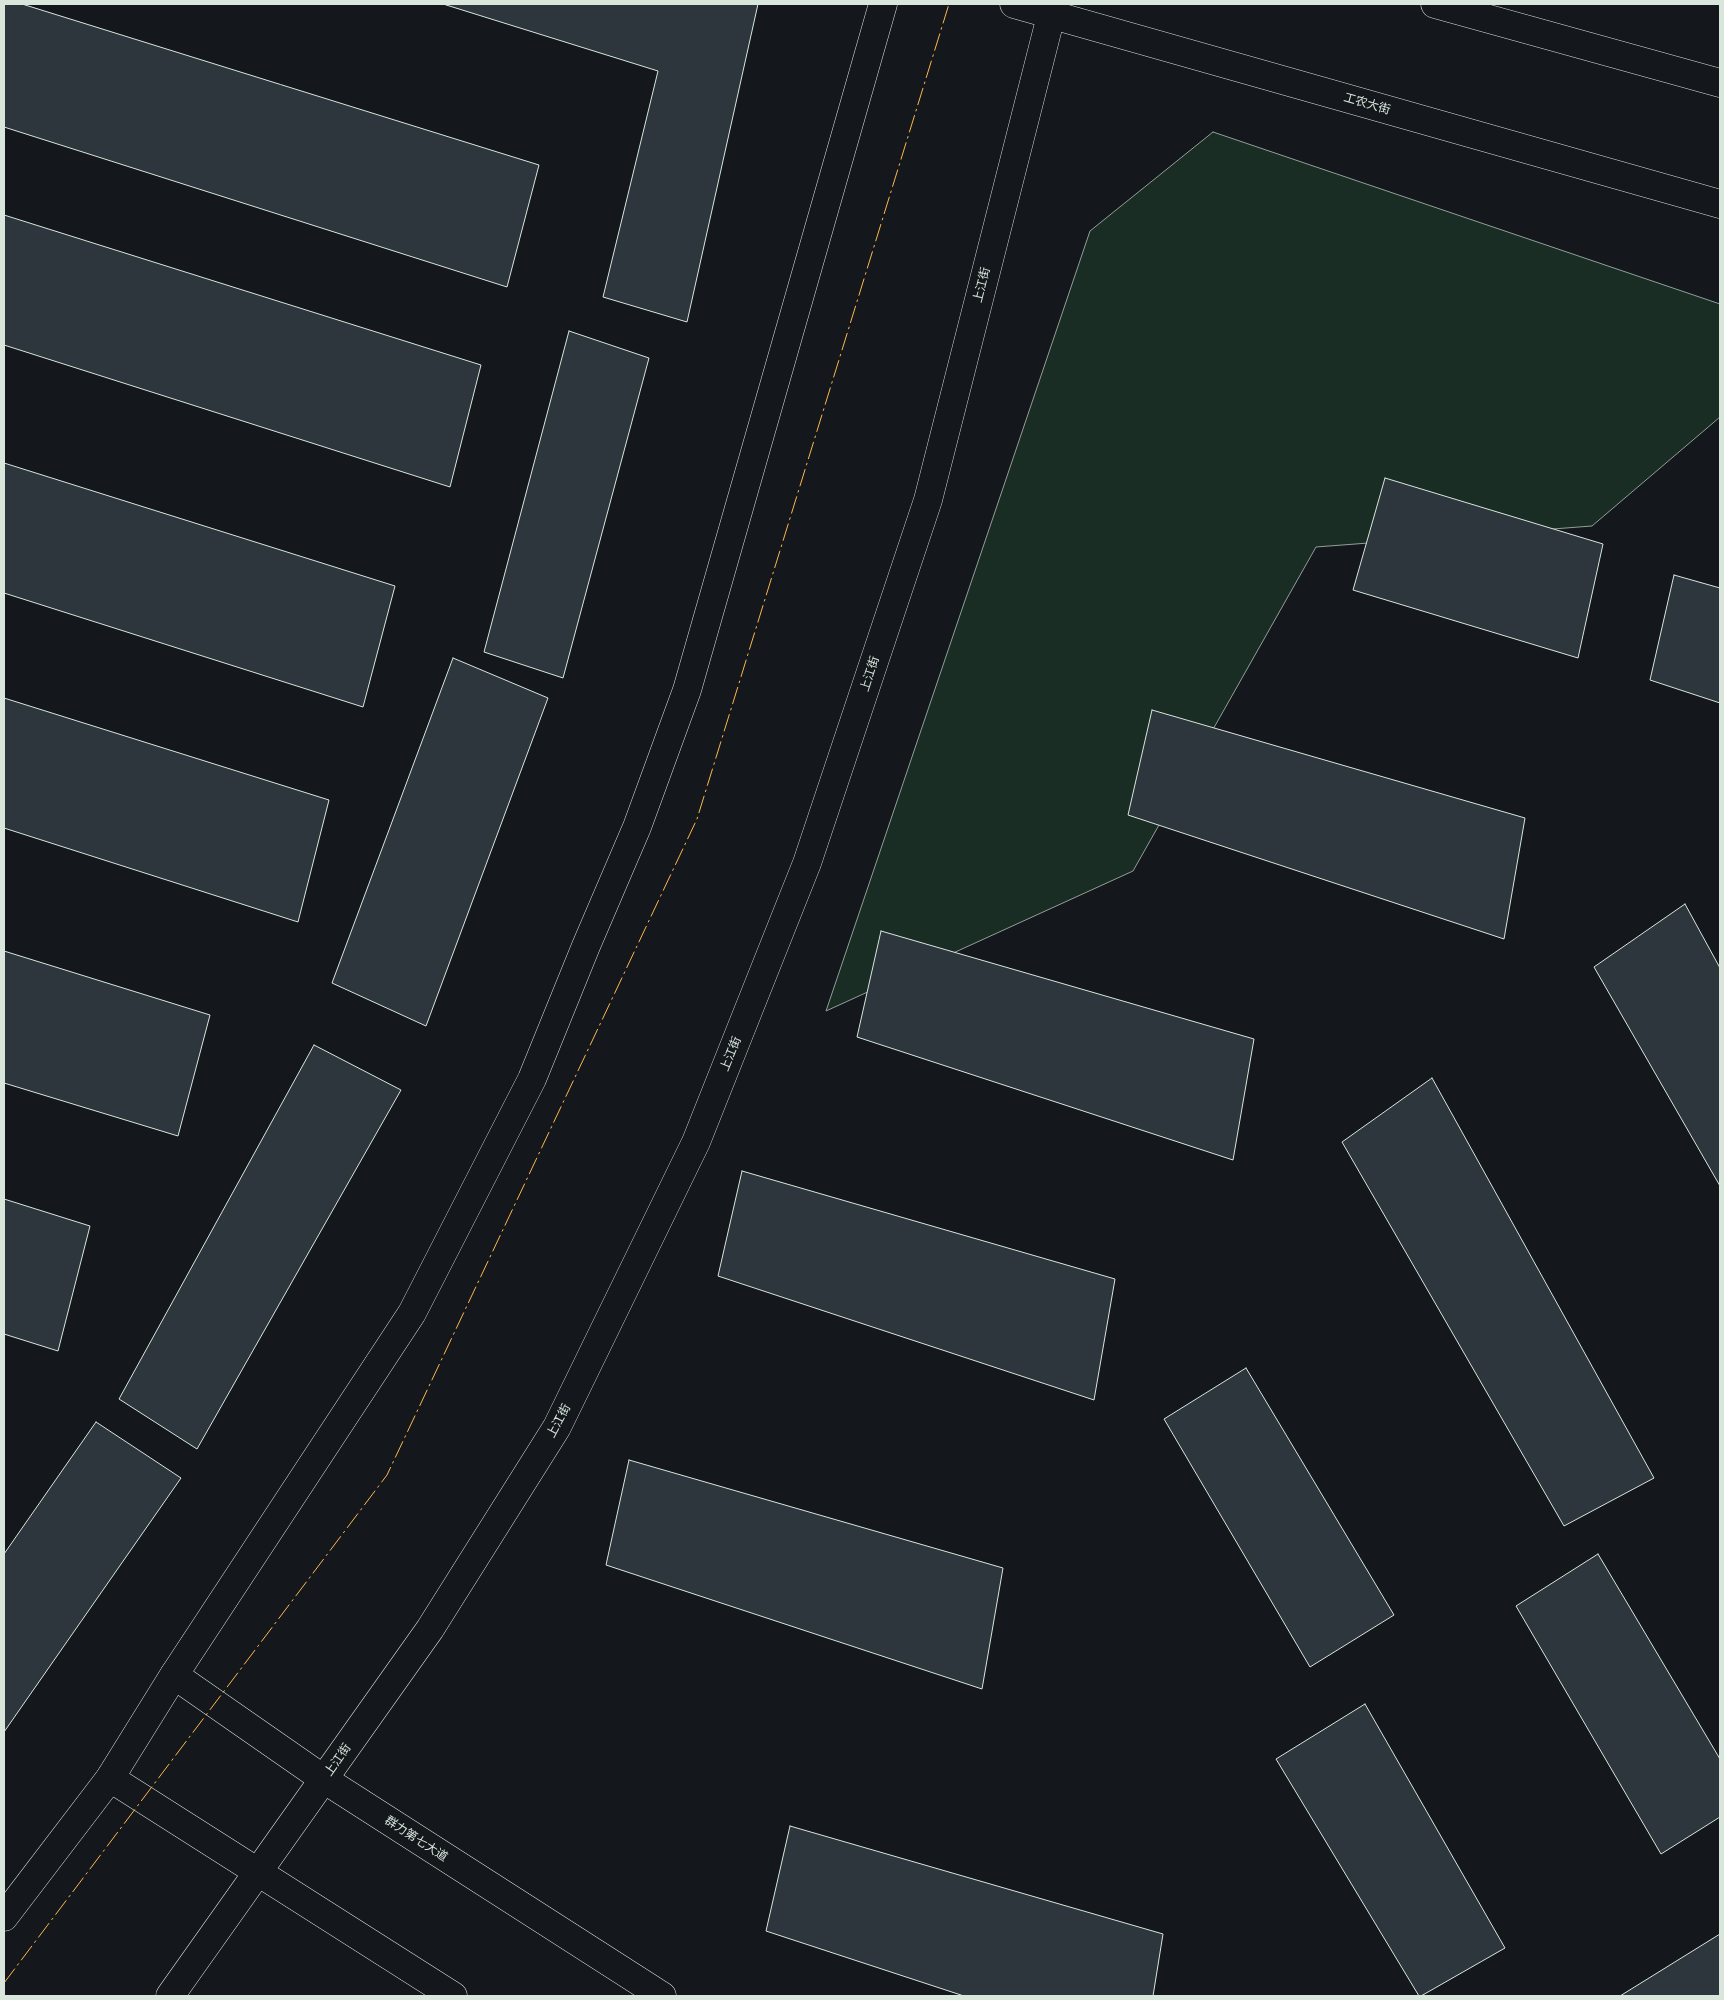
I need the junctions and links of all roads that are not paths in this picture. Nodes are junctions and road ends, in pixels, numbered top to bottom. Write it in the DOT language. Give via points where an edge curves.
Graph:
graph roads {
  1 [pos="883,4"];
  2 [pos="1014,4"];
  3 [pos="1435,4"];
  4 [pos="1052,9"];
  5 [pos="1720,83"];
  6 [pos="1720,204"];
  7 [pos="174,1676"];
  8 [pos="110,1778"];
  9 [pos="325,1780"];
  10 [pos="259,1872"];
  11 [pos="4,1917"];
  12 [pos="170,1996"];
  13 [pos="453,1996"];
  14 [pos="662,1996"];
  1 -- 7 [label="main road" via="687,690 637,827 532,1079 412,1313"];
  2 -- 4 [label="main road, 工农大街"];
  3 -- 5 [label="main road"];
  4 -- 6 [label="main road, 工农大街"];
  4 -- 9 [label="main road, 上江街" via="928,500 807,863 696,1142 557,1427 430,1629"];
  7 -- 8 [label="main road"];
  7 -- 9 [label="main road, 群力第七大道"];
  8 -- 10 [label="main road"];
  8 -- 11 [label="main road"];
  9 -- 10 [label="main road, 上江街"];
  9 -- 14 [label="main road, 群力第七大道"];
  10 -- 12 [label="main road, 上江街"];
  10 -- 13 [label="main road"];
}
